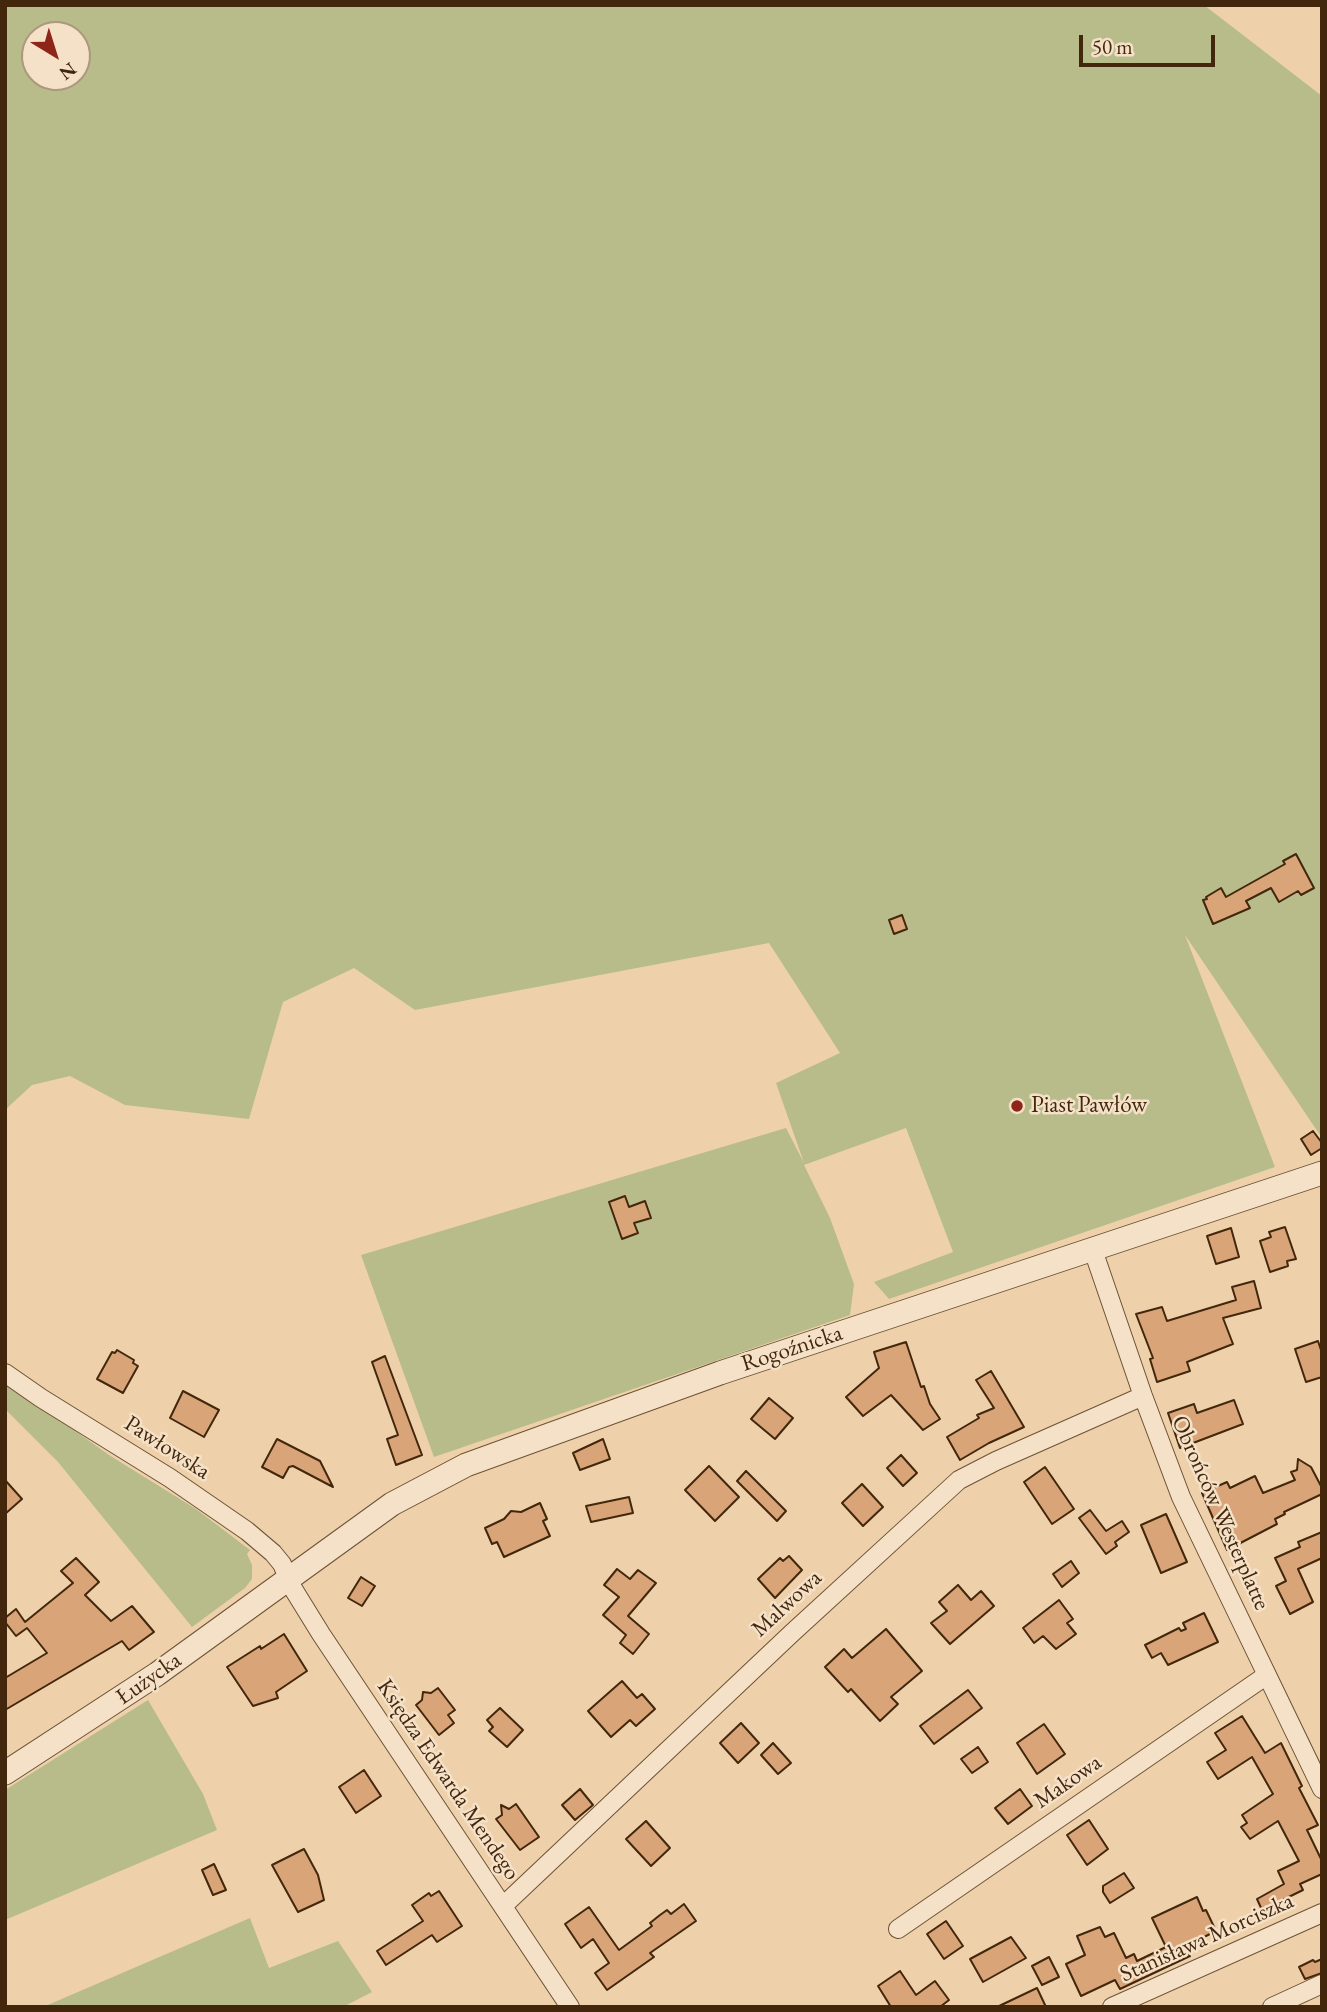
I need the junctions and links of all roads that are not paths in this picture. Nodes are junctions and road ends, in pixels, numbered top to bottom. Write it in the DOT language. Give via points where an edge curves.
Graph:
graph roads {
  1 [pos="1322,1173"];
  2 [pos="1093,1250"];
  3 [pos="5,1373"];
  4 [pos="1143,1396"];
  5 [pos="288,1578"];
  6 [pos="1267,1675"];
  7 [pos="5,1773"];
  8 [pos="1322,1789"];
  9 [pos="503,1906"];
  10 [pos="1322,1913"];
  11 [pos="898,1929"];
  12 [pos="1322,1984"];
  13 [pos="570,2007"];
  14 [pos="1112,2007"];
  15 [pos="1272,2007"];
  1 -- 2 [label="street, Rogoźnicka"];
  2 -- 4 [label="street, Obrońców Westerplatte"];
  2 -- 5 [label="street, Rogoźnicka" via="738,1367 466,1465 392,1504"];
  3 -- 5 [label="street, Pawłowska" via="247,1531 282,1564"];
  4 -- 6 [label="street, Obrońców Westerplatte" via="1181,1497"];
  4 -- 9 [label="street, Malwowa" via="959,1480"];
  5 -- 7 [label="street, Łużycka" via="157,1674"];
  5 -- 9 [label="street, Księdza Edwarda Mendego"];
  6 -- 8 [label="street, Obrońców Westerplatte"];
  6 -- 11 [label="street, Makowa"];
  9 -- 13 [label="street, Księdza Edwarda Mendego"];
  10 -- 14 [label="street, Stanisława Morciszka"];
  12 -- 15 [label="street"];
}
